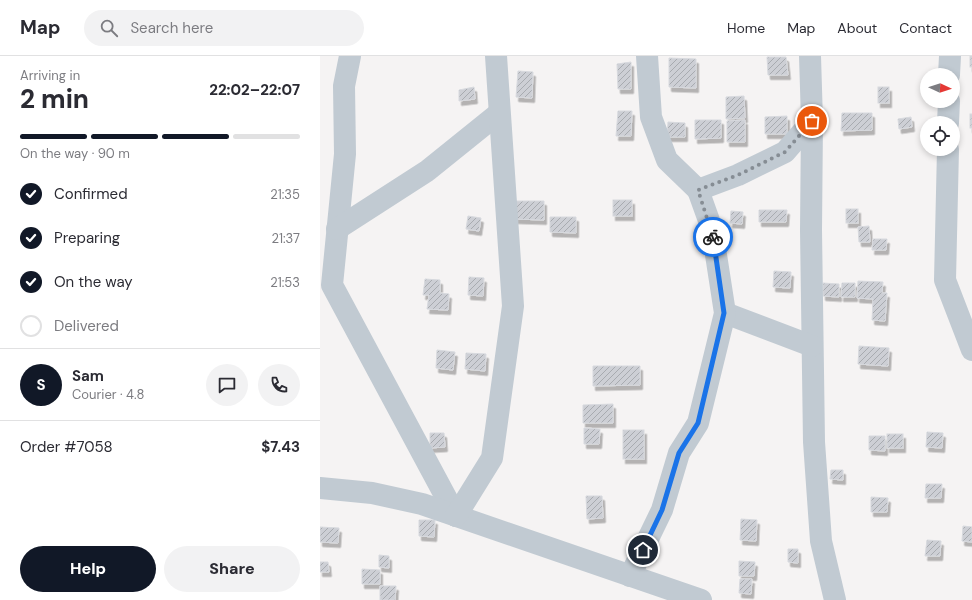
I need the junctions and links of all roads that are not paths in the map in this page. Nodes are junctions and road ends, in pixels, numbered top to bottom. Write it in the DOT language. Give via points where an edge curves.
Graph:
graph roads {
  1 [pos="350,56"];
  2 [pos="496,56"];
  3 [pos="646,56"];
  4 [pos="810,56"];
  5 [pos="950,56"];
  6 [pos="949,68"];
  7 [pos="499,113"];
  8 [pos="812,121"];
  9 [pos="948,156"];
  10 [pos="698,190"];
  11 [pos="337,229"];
  12 [pos="326,277"];
  13 [pos="724,313"];
  14 [pos="812,346"];
  15 [pos="972,350"];
  16 [pos="320,488"];
  17 [pos="456,516"];
  18 [pos="630,576"];
  19 [pos="700,600"];
  20 [pos="835,600"];
  1 -- 11 [label="street" via="344,86 345,154"];
  2 -- 7 [label="street"];
  3 -- 10 [label="street" via="651,117 667,160"];
  4 -- 8 [label="street"];
  5 -- 6 [label="street"];
  7 -- 11 [label="street" via="427,171"];
  7 -- 17 [label="street" via="513,306 492,458"];
  8 -- 10 [label="street" via="785,152 738,175"];
  8 -- 14 [label="street"];
  9 -- 15 [label="street" via="945,280"];
  10 -- 13 [label="street" via="712,229"];
  11 -- 12 [label="street"];
  12 -- 17 [label="street"];
  13 -- 14 [label="street"];
  13 -- 18 [label="street" via="698,423 679,453 662,510"];
  14 -- 20 [label="street" via="814,442 821,541"];
  16 -- 17 [label="street" via="372,493 422,504"];
  17 -- 18 [label="street"];
  18 -- 19 [label="street"];
}
